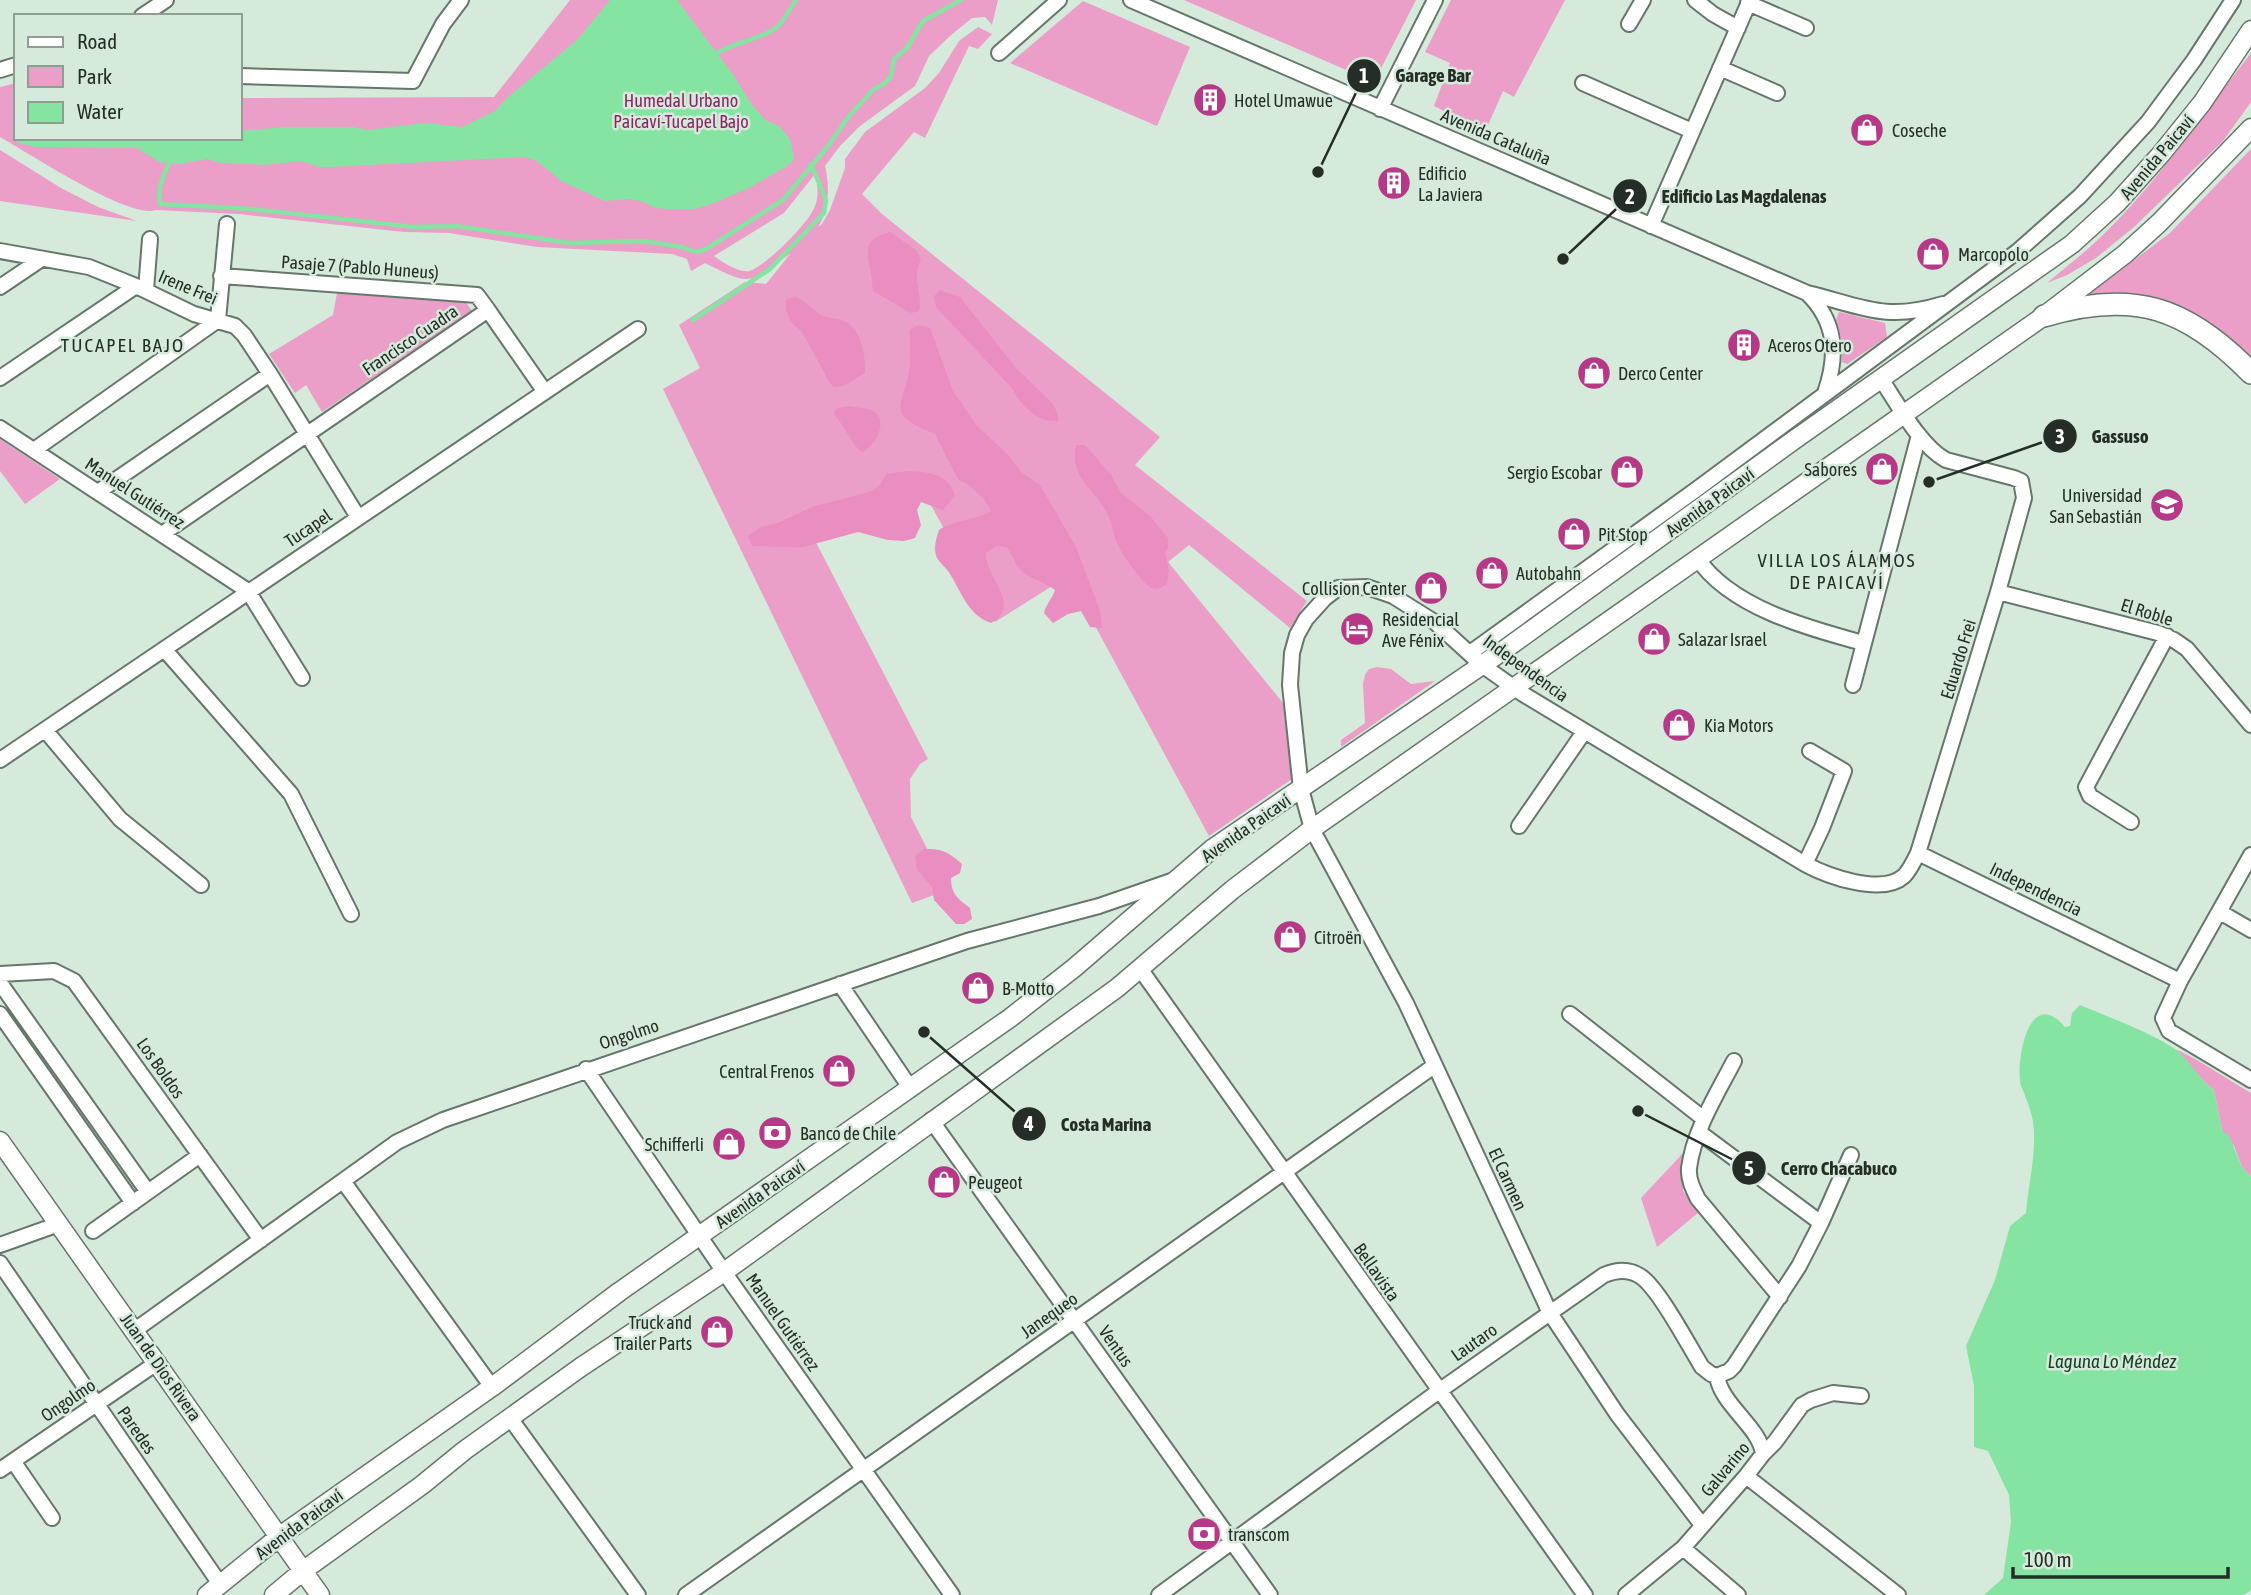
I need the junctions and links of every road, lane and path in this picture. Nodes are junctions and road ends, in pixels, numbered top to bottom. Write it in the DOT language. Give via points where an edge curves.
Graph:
graph roads {
  1 [pos="166,0"];
  2 [pos="461,0"];
  3 [pos="1059,0"];
  4 [pos="1131,0"];
  5 [pos="1435,0"];
  6 [pos="1643,0"];
  7 [pos="1695,0"];
  8 [pos="2233,0"];
  9 [pos="1749,2"];
  10 [pos="145,9"];
  11 [pos="1629,24"];
  12 [pos="1738,27"];
  13 [pos="1806,28"];
  14 [pos="2251,30"];
  15 [pos="999,53"];
  16 [pos="1720,68"];
  17 [pos="242,76"];
  18 [pos="1583,83"];
  19 [pos="1777,93"];
  20 [pos="1380,109"];
  21 [pos="2251,128"];
  22 [pos="1692,131"];
  23 [pos="227,224"];
  24 [pos="1651,226"];
  25 [pos="150,240"];
  26 [pos="0,250"];
  27 [pos="40,260"];
  28 [pos="221,276"];
  29 [pos="0,287"];
  30 [pos="141,288"];
  31 [pos="1807,293"];
  32 [pos="1954,300"];
  33 [pos="488,310"];
  34 [pos="2044,316"];
  35 [pos="218,320"];
  36 [pos="638,329"];
  37 [pos="2251,373"];
  38 [pos="270,374"];
  39 [pos="0,378"];
  40 [pos="1881,379"];
  41 [pos="545,392"];
  42 [pos="1825,393"];
  43 [pos="1904,414"];
  44 [pos="0,428"];
  45 [pos="307,434"];
  46 [pos="1920,435"];
  47 [pos="34,450"];
  48 [pos="98,492"];
  49 [pos="358,517"];
  50 [pos="162,534"];
  51 [pos="1698,558"];
  52 [pos="248,591"];
  53 [pos="1998,592"];
  54 [pos="2167,636"];
  55 [pos="1864,643"];
  56 [pos="164,649"];
  57 [pos="1476,659"];
  58 [pos="302,678"];
  59 [pos="1853,685"];
  60 [pos="1514,688"];
  61 [pos="2251,725"];
  62 [pos="45,730"];
  63 [pos="1584,732"];
  64 [pos="1810,751"];
  65 [pos="0,760"];
  66 [pos="1301,789"];
  67 [pos="2131,822"];
  68 [pos="1519,826"];
  69 [pos="1312,829"];
  70 [pos="1918,853"];
  71 [pos="2251,855"];
  72 [pos="1805,864"];
  73 [pos="1184,874"];
  74 [pos="201,885"];
  75 [pos="2220,912"];
  76 [pos="351,914"];
  77 [pos="2251,930"];
  78 [pos="1140,970"];
  79 [pos="0,974"];
  80 [pos="2180,981"];
  81 [pos="0,983"];
  82 [pos="840,984"];
  83 [pos="0,1014"];
  84 [pos="1570,1014"];
  85 [pos="1734,1061"];
  86 [pos="1434,1066"];
  87 [pos="586,1069"];
  88 [pos="2251,1080"];
  89 [pos="911,1089"];
  90 [pos="931,1120"];
  91 [pos="1702,1126"];
  92 [pos="0,1141"];
  93 [pos="200,1155"];
  94 [pos="1851,1155"];
  95 [pos="1283,1173"];
  96 [pos="343,1181"];
  97 [pos="149,1192"];
  98 [pos="133,1203"];
  99 [pos="1821,1223"];
  100 [pos="59,1224"];
  101 [pos="93,1231"];
  102 [pos="699,1236"];
  103 [pos="261,1240"];
  104 [pos="0,1245"];
  105 [pos="0,1263"];
  106 [pos="724,1272"];
  107 [pos="1780,1297"];
  108 [pos="1550,1314"];
  109 [pos="1074,1321"];
  110 [pos="135,1330"];
  111 [pos="158,1362"];
  112 [pos="1717,1376"];
  113 [pos="492,1387"];
  114 [pos="1439,1391"];
  115 [pos="1861,1396"];
  116 [pos="96,1405"];
  117 [pos="510,1418"];
  118 [pos="1763,1454"];
  119 [pos="13,1461"];
  120 [pos="0,1470"];
  121 [pos="864,1470"];
  122 [pos="1746,1476"];
  123 [pos="52,1518"];
  124 [pos="1702,1525"];
  125 [pos="280,1535"];
  126 [pos="1232,1542"];
  127 [pos="1683,1548"];
  128 [pos="304,1570"];
  129 [pos="214,1589"];
  130 [pos="274,1595"];
  131 [pos="320,1595"];
  132 [pos="638,1595"];
  133 [pos="687,1595"];
  134 [pos="952,1595"];
  135 [pos="1159,1595"];
  136 [pos="1270,1595"];
  137 [pos="1585,1595"];
  138 [pos="1626,1595"];
  139 [pos="1738,1595"];
  140 [pos="1898,1595"];
  1 -- 10 [label="street"];
  2 -- 17 [label="street" via="413,81"];
  3 -- 15 [label="street"];
  4 -- 20 [label="street, Avenida Cataluña"];
  5 -- 20 [label="street"];
  6 -- 11 [label="street"];
  7 -- 12 [label="street"];
  8 -- 32 [label="street, Avenida Paicaví" via="2172,91 2109,166 2039,233"];
  9 -- 12 [label="street"];
  9 -- 13 [label="street"];
  12 -- 16 [label="street"];
  14 -- 40 [label="main road, Avenida Paicaví" via="2182,129 2110,210 2052,260"];
  16 -- 19 [label="street"];
  16 -- 22 [label="street"];
  18 -- 22 [label="street"];
  20 -- 24 [label="street, Avenida Cataluña"];
  21 -- 34 [label="main road" via="2160,223"];
  22 -- 24 [label="street"];
  23 -- 28 [label="street"];
  24 -- 31 [label="street, Avenida Cataluña"];
  25 -- 30 [label="street"];
  26 -- 27 [label="street, Irene Frei"];
  27 -- 29 [label="street"];
  27 -- 30 [label="street, Irene Frei" via="89,267"];
  28 -- 33 [label="street, Pasaje 7 (Pablo Huneus)" via="477,295"];
  28 -- 35 [label="street"];
  30 -- 35 [label="street, Irene Frei" via="194,314"];
  30 -- 39 [label="street"];
  31 -- 32 [label="street, Avenida Cataluña" via="1895,313"];
  31 -- 42 [label="street" via="1826,317 1833,340 1834,357"];
  32 -- 42 [label="street, Avenida Paicaví"];
  33 -- 41 [label="street"];
  33 -- 45 [label="street, Francisco Cuadra"];
  34 -- 37 [label="highway" via="2100,304 2150,307 2207,332"];
  34 -- 43 [label="main road"];
  35 -- 38 [label="street, Irene Frei" via="239,329"];
  35 -- 47 [label="street"];
  36 -- 41 [label="street, Tucapel"];
  38 -- 45 [label="street, Irene Frei"];
  38 -- 48 [label="street"];
  40 -- 43 [label="street"];
  40 -- 57 [label="main road, Avenida Paicaví"];
  41 -- 49 [label="street, Tucapel"];
  42 -- 57 [label="street, Avenida Paicaví"];
  43 -- 46 [label="street"];
  43 -- 51 [label="main road"];
  44 -- 47 [label="street, Manuel Gutiérrez"];
  45 -- 49 [label="street, Irene Frei"];
  45 -- 50 [label="street, Francisco Cuadra"];
  46 -- 53 [label="street, Eduardo Frei" via="1946,460 2023,484 2024,498"];
  46 -- 55 [label="street"];
  47 -- 48 [label="street, Manuel Gutiérrez"];
  48 -- 50 [label="street, Manuel Gutiérrez"];
  49 -- 52 [label="street, Tucapel"];
  50 -- 52 [label="street, Manuel Gutiérrez"];
  51 -- 55 [label="street" via="1724,587 1785,620"];
  51 -- 60 [label="main road"];
  52 -- 56 [label="street, Tucapel"];
  52 -- 58 [label="street"];
  53 -- 54 [label="street, El Roble"];
  53 -- 70 [label="street, Eduardo Frei"];
  54 -- 61 [label="street, El Roble" via="2187,649"];
  54 -- 67 [label="street" via="2087,783 2090,796"];
  55 -- 59 [label="street"];
  56 -- 62 [label="street, Tucapel"];
  56 -- 76 [label="street" via="291,794"];
  57 -- 60 [label="street, Independencia"];
  57 -- 66 [label="main road, Avenida Paicaví"];
  57 -- 66 [label="street, Independencia" via="1436,623 1387,593 1367,587 1334,590 1306,619 1292,653 1290,685"];
  60 -- 63 [label="street, Independencia"];
  60 -- 69 [label="main road"];
  62 -- 65 [label="street, Tucapel"];
  62 -- 74 [label="street" via="120,819"];
  63 -- 68 [label="street"];
  63 -- 72 [label="street, Independencia"];
  64 -- 72 [label="street" via="1844,771"];
  66 -- 69 [label="street, Independencia"];
  66 -- 73 [label="main road, Avenida Paicaví"];
  69 -- 78 [label="main road" via="1232,890"];
  69 -- 86 [label="street, El Carmen" via="1406,1003"];
  70 -- 72 [label="street, Independencia" via="1905,876 1889,884 1846,880"];
  70 -- 80 [label="street, Independencia"];
  71 -- 75 [label="street"];
  73 -- 82 [label="street, Ongolmo" via="1140,893 985,935"];
  73 -- 89 [label="main road, Avenida Paicaví" via="1054,985"];
  75 -- 77 [label="street"];
  75 -- 80 [label="street"];
  78 -- 90 [label="main road"];
  78 -- 95 [label="street, Bellavista"];
  79 -- 93 [label="street, Los Boldos" via="54,971 74,981"];
  80 -- 88 [label="street" via="2164,1013 2166,1028"];
  81 -- 97 [label="street"];
  82 -- 87 [label="street, Ongolmo"];
  82 -- 89 [label="street"];
  83 -- 98 [label="street"];
  84 -- 91 [label="street"];
  85 -- 91 [label="street"];
  86 -- 95 [label="street, Janequeo"];
  86 -- 108 [label="street, El Carmen"];
  87 -- 96 [label="street, Ongolmo" via="423,1128"];
  87 -- 102 [label="street, Manuel Gutiérrez"];
  89 -- 102 [label="main road, Avenida Paicaví"];
  90 -- 106 [label="main road"];
  90 -- 109 [label="street, Ventus"];
  91 -- 99 [label="street"];
  91 -- 107 [label="street" via="1689,1169 1691,1184 1698,1199"];
  92 -- 100 [label="main road, Juan de Dios Rivera"];
  93 -- 97 [label="street"];
  93 -- 103 [label="street, Los Boldos"];
  94 -- 99 [label="street"];
  95 -- 109 [label="street, Janequeo"];
  95 -- 114 [label="street, Bellavista"];
  96 -- 103 [label="street, Ongolmo"];
  96 -- 113 [label="street"];
  97 -- 98 [label="street"];
  98 -- 101 [label="street"];
  99 -- 107 [label="street"];
  100 -- 104 [label="street"];
  100 -- 110 [label="main road, Juan de Dios Rivera"];
  102 -- 106 [label="street, Manuel Gutiérrez"];
  102 -- 113 [label="main road, Avenida Paicaví"];
  103 -- 110 [label="street, Ongolmo"];
  105 -- 116 [label="street, Paredes"];
  106 -- 117 [label="main road"];
  106 -- 121 [label="street, Manuel Gutiérrez"];
  107 -- 112 [label="street" via="1734,1366"];
  108 -- 112 [label="street, Lautaro" via="1604,1275 1620,1270 1635,1273 1651,1287 1702,1367"];
  108 -- 114 [label="street, Lautaro"];
  108 -- 124 [label="street, El Carmen" via="1617,1414"];
  109 -- 121 [label="street, Janequeo"];
  109 -- 126 [label="street, Ventus"];
  110 -- 111 [label="main road, Juan de Dios Rivera"];
  111 -- 116 [label="street, Ongolmo"];
  111 -- 125 [label="main road, Juan de Dios Rivera"];
  112 -- 118 [label="street, Lautaro" via="1722,1392 1760,1443"];
  113 -- 125 [label="main road, Avenida Paicaví"];
  114 -- 126 [label="street, Lautaro"];
  114 -- 137 [label="street, Bellavista"];
  115 -- 118 [label="street, Galvarino" via="1833,1393 1811,1399"];
  116 -- 119 [label="street, Ongolmo"];
  116 -- 129 [label="street, Paredes"];
  117 -- 128 [label="main road"];
  117 -- 132 [label="street"];
  118 -- 122 [label="street, Galvarino"];
  119 -- 120 [label="street, Ongolmo"];
  119 -- 123 [label="street"];
  121 -- 133 [label="street, Janequeo"];
  121 -- 134 [label="street, Manuel Gutiérrez"];
  122 -- 124 [label="street, Galvarino"];
  122 -- 140 [label="street"];
  124 -- 127 [label="street, Galvarino"];
  125 -- 128 [label="main road, Juan de Dios Rivera"];
  125 -- 129 [label="main road, Avenida Paicaví"];
  126 -- 135 [label="street, Lautaro"];
  126 -- 136 [label="street, Ventus"];
  127 -- 138 [label="street, Galvarino"];
  127 -- 139 [label="street"];
  128 -- 130 [label="main road"];
  128 -- 131 [label="main road, Juan de Dios Rivera"];
}
